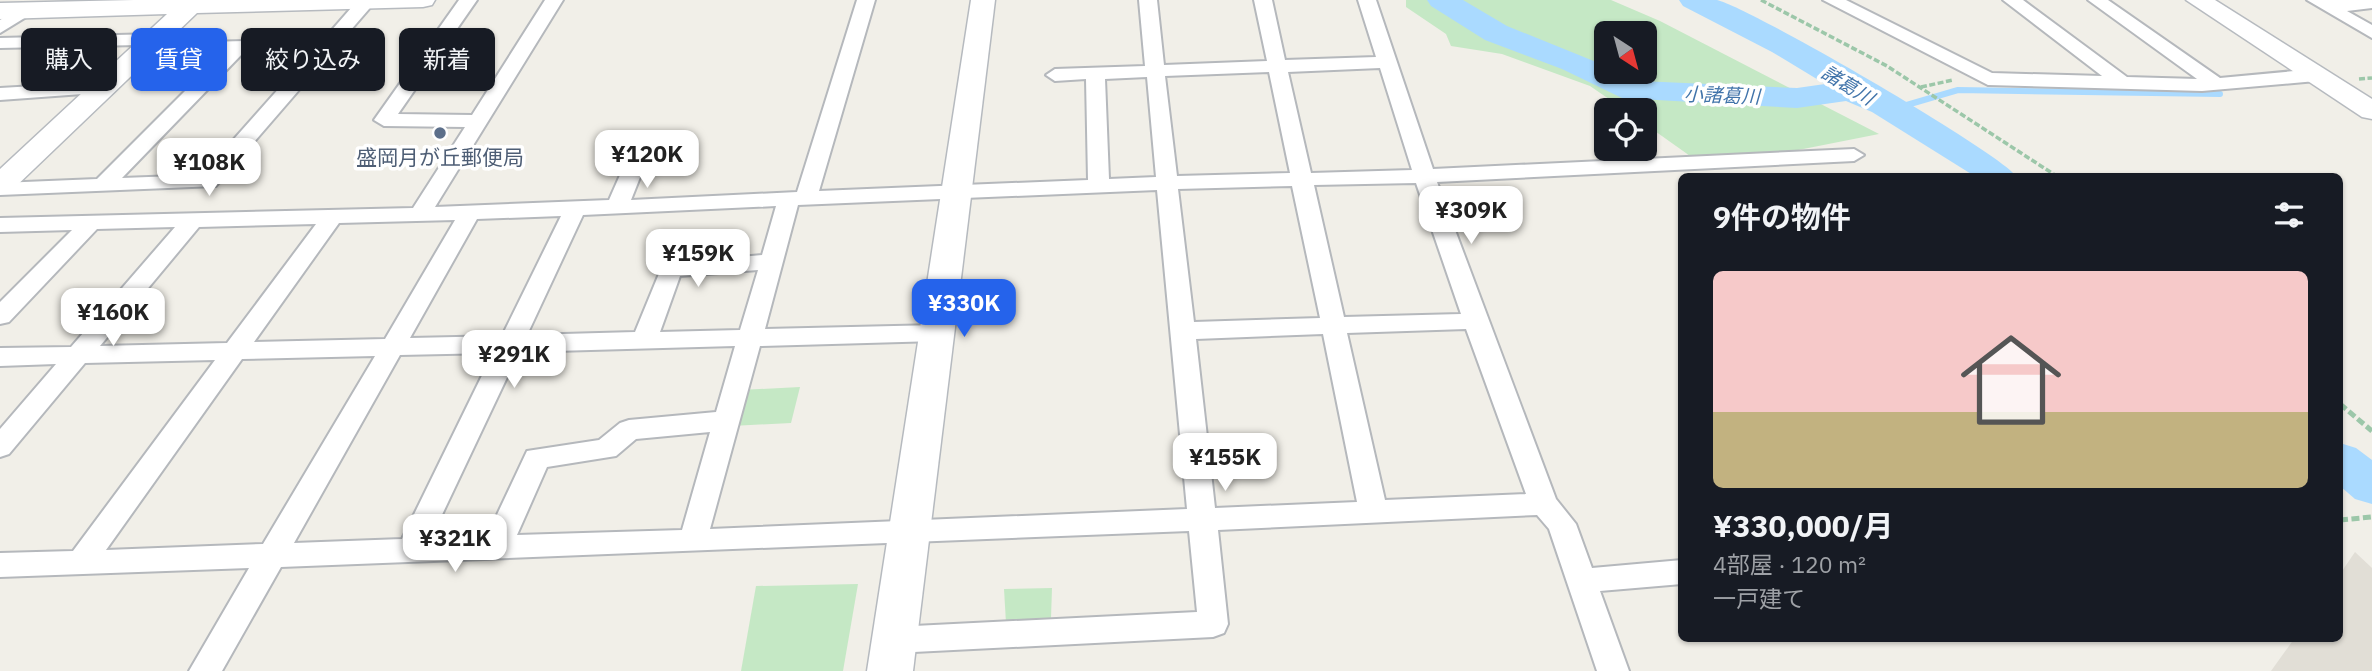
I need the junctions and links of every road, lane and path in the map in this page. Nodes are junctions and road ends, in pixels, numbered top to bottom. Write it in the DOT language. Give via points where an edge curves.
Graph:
graph roads {
  1 [pos="423,0"];
  2 [pos="468,0"];
  3 [pos="554,0"];
  4 [pos="866,0"];
  5 [pos="983,0"];
  6 [pos="1148,0"];
  7 [pos="1263,0"];
  8 [pos="1367,0"];
  9 [pos="1761,0"];
  10 [pos="1832,0"];
  11 [pos="2012,0"];
  12 [pos="2097,0"];
  13 [pos="2199,0"];
  14 [pos="352,1"];
  15 [pos="193,3"];
  16 [pos="2372,3"];
  17 [pos="2322,4"];
  18 [pos="12,11"];
  19 [pos="0,28"];
  20 [pos="167,28"];
  21 [pos="337,28"];
  22 [pos="2372,33"];
  23 [pos="0,43"];
  24 [pos="131,44"];
  25 [pos="227,48"];
  26 [pos="238,48"];
  27 [pos="241,48"];
  28 [pos="131,62"];
  29 [pos="1389,62"];
  30 [pos="1277,67"];
  31 [pos="1155,72"];
  32 [pos="1095,74"];
  33 [pos="117,75"];
  34 [pos="1055,75"];
  35 [pos="2316,75"];
  36 [pos="2121,82"];
  37 [pos="2216,84"];
  38 [pos="52,91"];
  39 [pos="100,91"];
  40 [pos="287,91"];
  41 [pos="0,94"];
  42 [pos="2372,111"];
  43 [pos="477,121"];
  44 [pos="1854,155"];
  45 [pos="638,157"];
  46 [pos="2052,173"];
  47 [pos="1427,176"];
  48 [pos="1299,179"];
  49 [pos="1165,183"];
  50 [pos="103,185"];
  51 [pos="1099,186"];
  52 [pos="0,187"];
  53 [pos="956,192"];
  54 [pos="797,199"];
  55 [pos="617,207"];
  56 [pos="575,209"];
  57 [pos="470,213"];
  58 [pos="420,214"];
  59 [pos="332,216"];
  60 [pos="193,220"];
  61 [pos="91,223"];
  62 [pos="3,228"];
  63 [pos="770,262"];
  64 [pos="0,316"];
  65 [pos="1476,321"];
  66 [pos="1332,324"];
  67 [pos="1181,331"];
  68 [pos="937,333"];
  69 [pos="747,338"];
  70 [pos="645,341"];
  71 [pos="511,344"];
  72 [pos="392,347"];
  73 [pos="235,351"];
  74 [pos="77,355"];
  75 [pos="0,358"];
  76 [pos="2343,407"];
  77 [pos="725,421"];
  78 [pos="2372,431"];
  79 [pos="0,447"];
  80 [pos="1544,504"];
  81 [pos="1373,510"];
  82 [pos="2372,517"];
  83 [pos="1202,519"];
  84 [pos="2343,520"];
  85 [pos="909,533"];
  86 [pos="693,540"];
  87 [pos="497,547"];
  88 [pos="411,551"];
  89 [pos="272,555"];
  90 [pos="81,562"];
  91 [pos="0,565"];
  92 [pos="1678,572"];
  93 [pos="1581,581"];
  94 [pos="892,656"];
  95 [pos="205,671"];
  96 [pos="1613,671"];
  1 -- 14 [label="street"];
  2 -- 43 [label="street" via="384,120"];
  3 -- 43 [label="street"];
  4 -- 54 [label="street"];
  5 -- 53 [label="street"];
  6 -- 31 [label="street"];
  7 -- 30 [label="street"];
  8 -- 29 [label="street"];
  9 -- 46 [label="path" via="1830,34"];
  10 -- 36 [label="street" via="1989,79"];
  11 -- 36 [label="street"];
  12 -- 37 [label="street"];
  13 -- 35 [label="street"];
  14 -- 15 [label="street"];
  14 -- 21 [label="street"];
  15 -- 18 [label="street"];
  15 -- 20 [label="street"];
  16 -- 17 [label="street"];
  17 -- 22 [label="street"];
  18 -- 19 [label="street"];
  23 -- 24 [label="street"];
  25 -- 26 [label="street"];
  26 -- 27 [label="street"];
  26 -- 50 [label="street"];
  28 -- 33 [label="street"];
  29 -- 30 [label="street"];
  29 -- 47 [label="street"];
  30 -- 31 [label="street"];
  30 -- 48 [label="street"];
  31 -- 32 [label="street"];
  31 -- 49 [label="street"];
  32 -- 34 [label="street"];
  32 -- 51 [label="street"];
  35 -- 37 [label="street"];
  35 -- 42 [label="street"];
  36 -- 37 [label="street"];
  38 -- 41 [label="street"];
  39 -- 52 [label="street"];
  40 -- 50 [label="street" via="208,181"];
  43 -- 58 [label="street"];
  44 -- 47 [label="street"];
  45 -- 55 [label="street"];
  47 -- 48 [label="street"];
  47 -- 65 [label="street"];
  48 -- 49 [label="street"];
  48 -- 66 [label="street"];
  49 -- 51 [label="street"];
  49 -- 67 [label="street"];
  50 -- 52 [label="street"];
  51 -- 53 [label="street"];
  53 -- 54 [label="street"];
  53 -- 68 [label="street"];
  54 -- 55 [label="street"];
  54 -- 63 [label="street"];
  55 -- 56 [label="street"];
  56 -- 57 [label="street"];
  56 -- 71 [label="street"];
  57 -- 58 [label="street"];
  57 -- 72 [label="street"];
  58 -- 59 [label="street"];
  59 -- 60 [label="street"];
  59 -- 73 [label="street"];
  60 -- 61 [label="street"];
  60 -- 74 [label="street"];
  61 -- 62 [label="street"];
  61 -- 64 [label="street"];
  63 -- 69 [label="street"];
  63 -- 70 [label="street" via="671,269"];
  65 -- 66 [label="street"];
  65 -- 80 [label="street"];
  66 -- 67 [label="street"];
  66 -- 81 [label="street"];
  67 -- 83 [label="street"];
  68 -- 69 [label="street"];
  68 -- 85 [label="street"];
  69 -- 70 [label="street"];
  69 -- 77 [label="street"];
  70 -- 71 [label="street"];
  71 -- 72 [label="street"];
  71 -- 88 [label="street"];
  72 -- 73 [label="street"];
  72 -- 89 [label="street"];
  73 -- 74 [label="street"];
  73 -- 90 [label="street"];
  74 -- 75 [label="street"];
  74 -- 79 [label="street"];
  76 -- 78 [label="path"];
  77 -- 86 [label="street"];
  77 -- 87 [label="street" via="629,429 606,449 537,458"];
  80 -- 81 [label="street"];
  80 -- 93 [label="street" via="1562,524"];
  81 -- 83 [label="street"];
  82 -- 84 [label="path"];
  83 -- 85 [label="street"];
  83 -- 94 [label="street" via="1213,624"];
  85 -- 86 [label="street"];
  85 -- 94 [label="street"];
  86 -- 87 [label="street"];
  87 -- 88 [label="street"];
  88 -- 89 [label="street"];
  89 -- 90 [label="street"];
  89 -- 95 [label="street"];
  90 -- 91 [label="street"];
  92 -- 93 [label="street"];
  93 -- 96 [label="street"];
}
